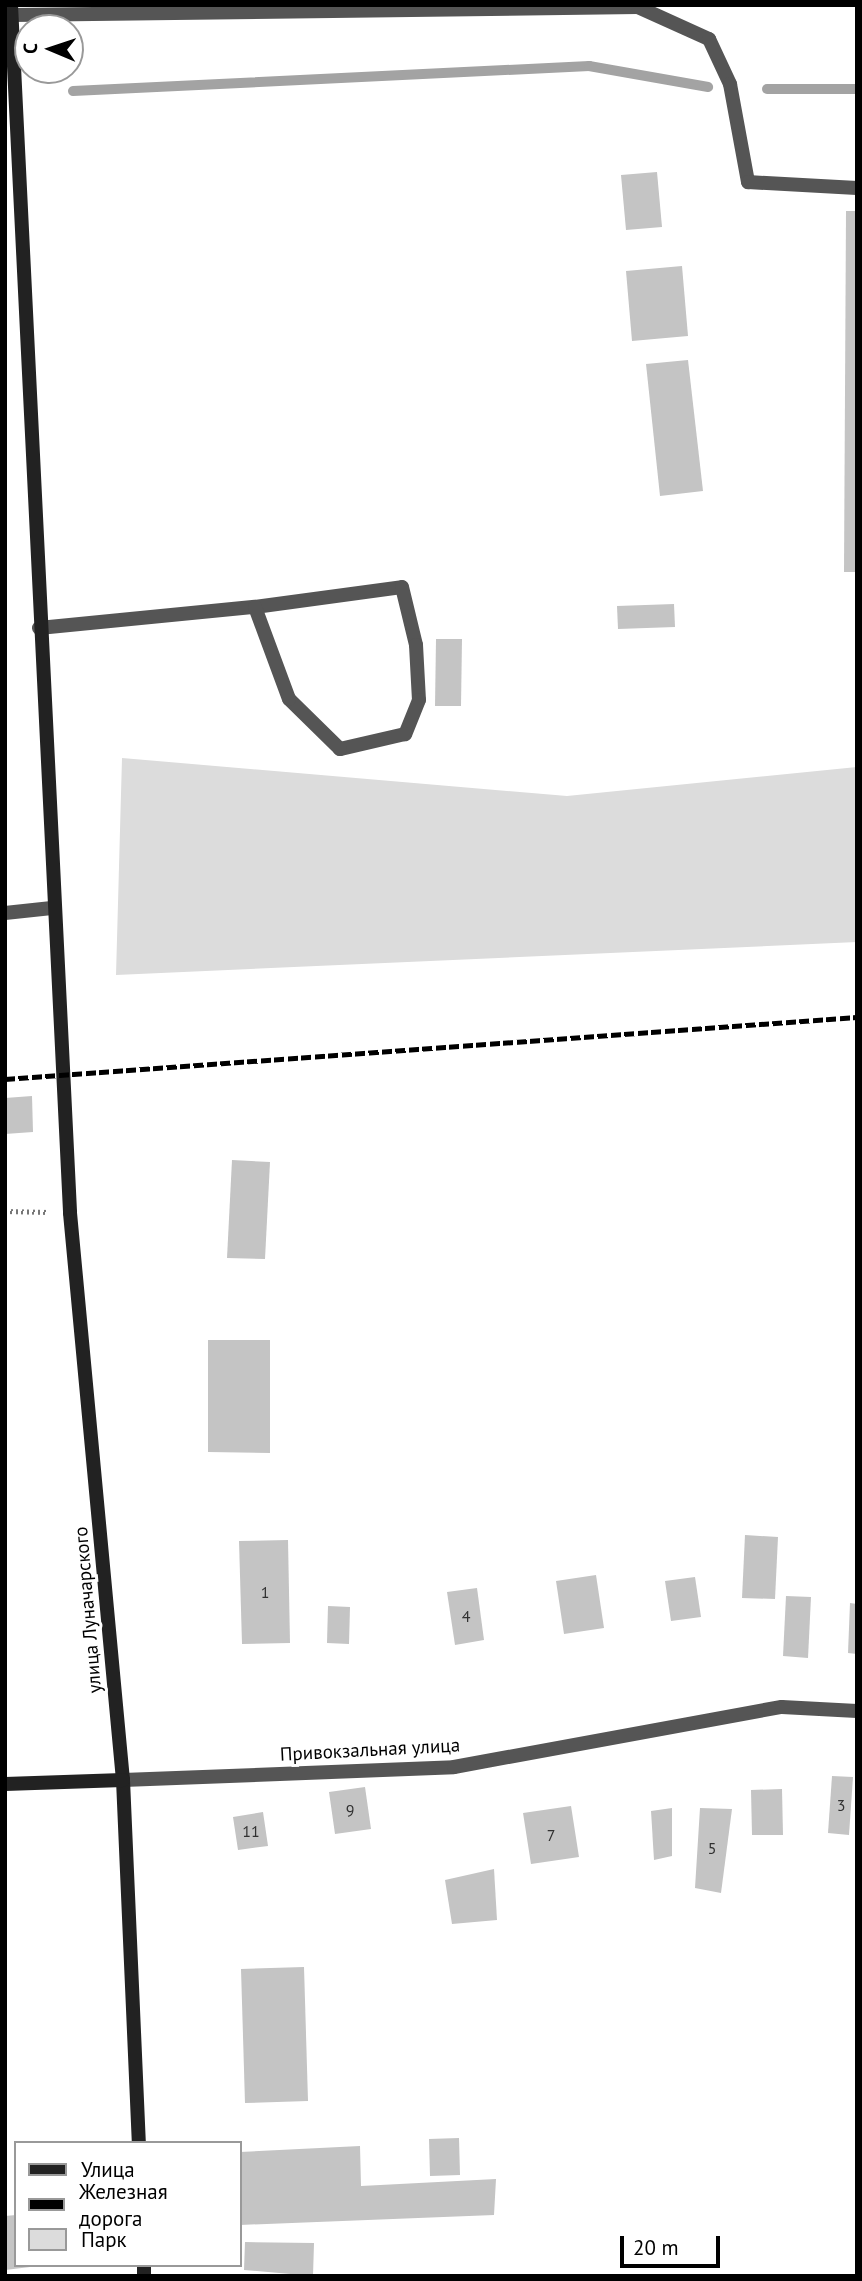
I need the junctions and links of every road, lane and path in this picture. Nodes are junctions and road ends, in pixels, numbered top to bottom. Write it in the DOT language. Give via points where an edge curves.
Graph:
graph roads {
  1 [pos="11,10"];
  2 [pos="857,188"];
  3 [pos="255,607"];
  4 [pos="39,628"];
  5 [pos="52,908"];
  6 [pos="5,913"];
  7 [pos="5,1211"];
  8 [pos="70,1213"];
  9 [pos="857,1711"];
  10 [pos="123,1780"];
  11 [pos="5,1784"];
  12 [pos="139,2141"];
  1 -- 2 [label="street" via="638,8 709,38 730,84 748,182"];
  1 -- 4 [label="main road, улица Луначарского"];
  3 -- 3 [label="street" via="289,699 340,749 405,734 419,701 416,645 402,587"];
  3 -- 4 [label="street"];
  4 -- 5 [label="main road, улица Луначарского"];
  5 -- 6 [label="street"];
  5 -- 8 [label="main road, улица Луначарского"];
  7 -- 8 [label="path"];
  8 -- 10 [label="main road, улица Луначарского"];
  9 -- 10 [label="street, Привокзальная улица" via="782,1707 454,1767"];
  10 -- 11 [label="main road, Привокзальная улица"];
  10 -- 12 [label="main road, улица Луначарского"];
}
